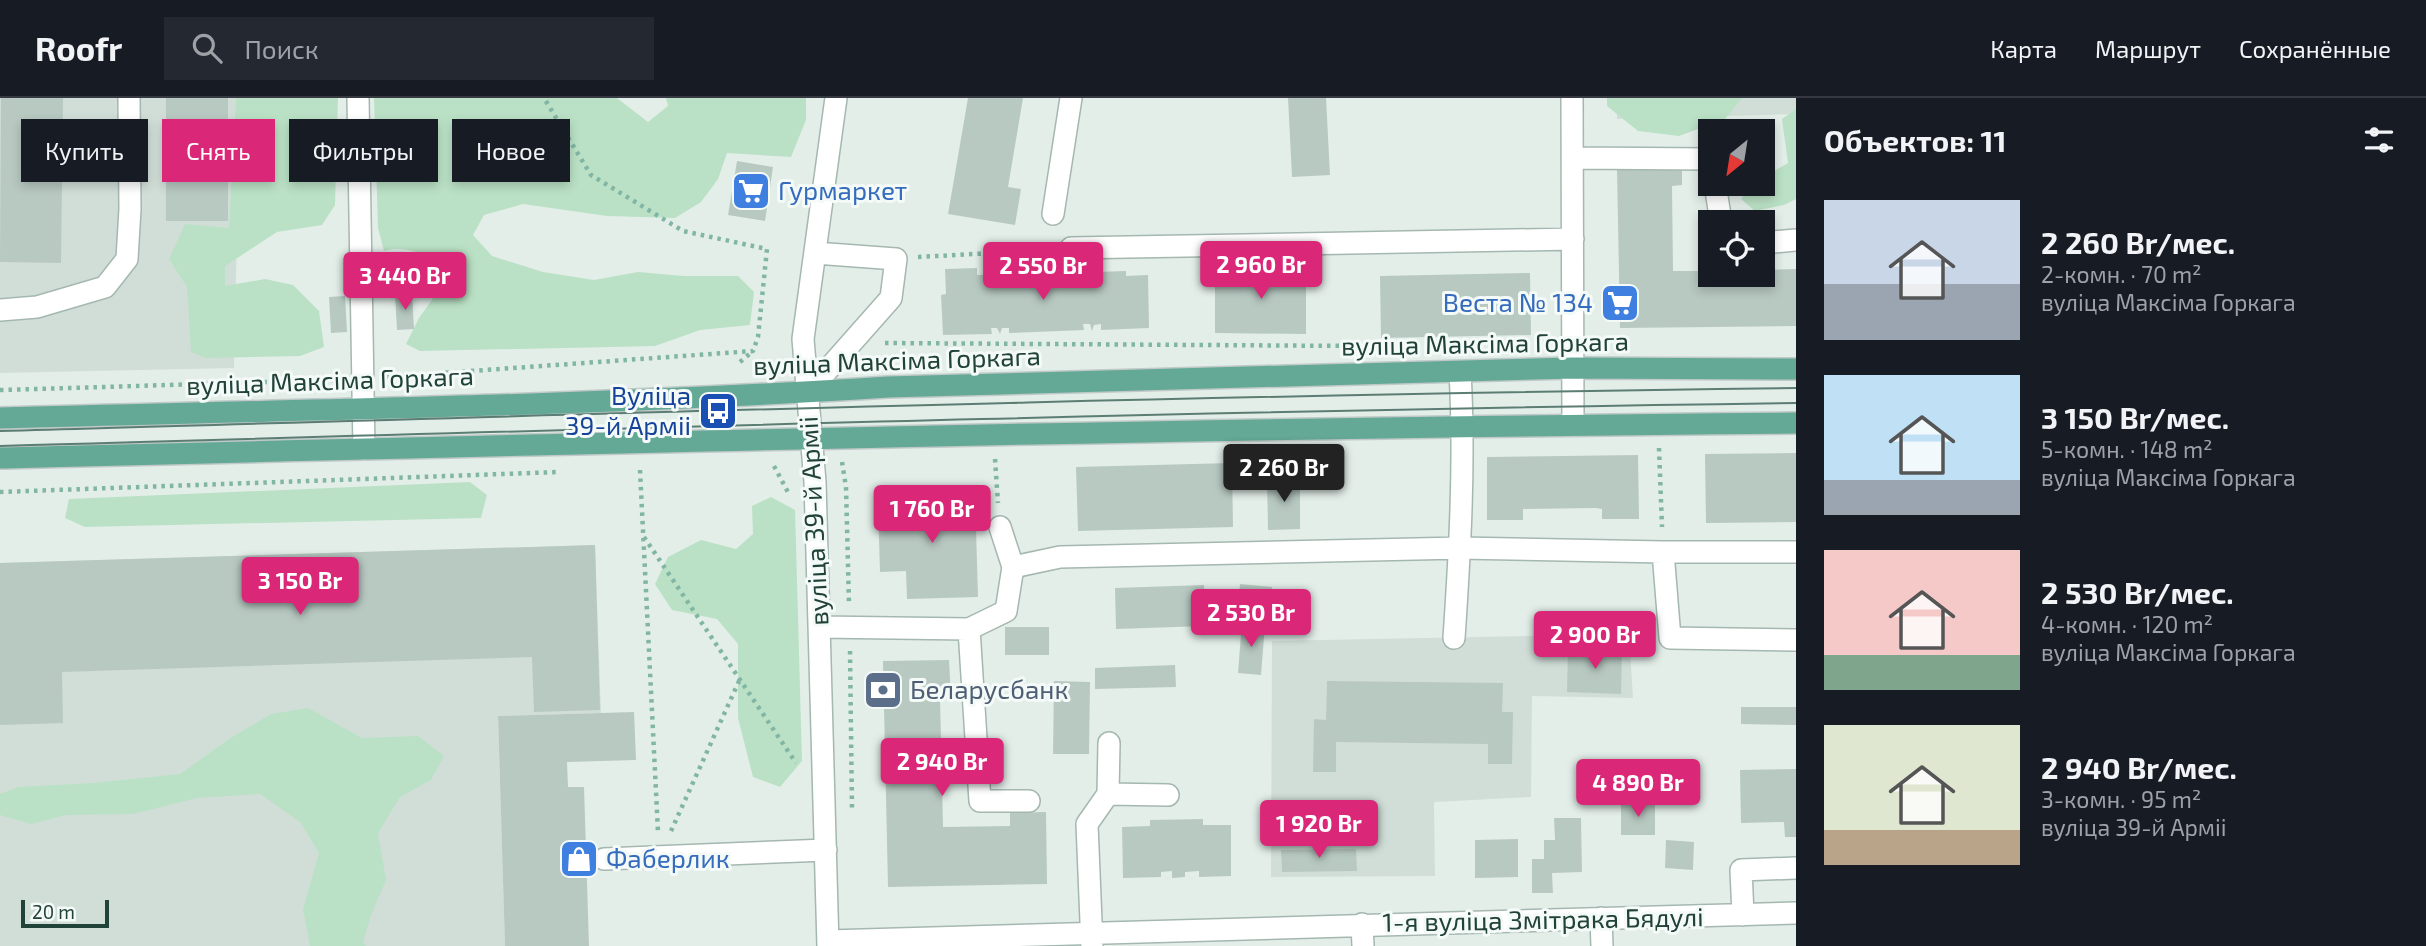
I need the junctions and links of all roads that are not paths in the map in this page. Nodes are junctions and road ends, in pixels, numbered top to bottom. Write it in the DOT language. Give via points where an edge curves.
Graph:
graph roads {
  1 [pos="129,98"];
  2 [pos="358,98"];
  3 [pos="836,98"];
  4 [pos="1071,98"];
  5 [pos="1572,98"];
  6 [pos="1573,158"];
  7 [pos="1698,159"];
  8 [pos="1053,214"];
  9 [pos="1573,239"];
  10 [pos="1796,240"];
  11 [pos="1775,242"];
  12 [pos="1071,248"];
  13 [pos="815,253"];
  14 [pos="0,310"];
  15 [pos="1573,368"];
  16 [pos="1796,369"];
  17 [pos="1460,372"];
  18 [pos="807,393"];
  19 [pos="362,408"];
  20 [pos="0,418"];
  21 [pos="1796,423"];
  22 [pos="1462,425"];
  23 [pos="1573,425"];
  24 [pos="811,438"];
  25 [pos="364,449"];
  26 [pos="0,458"];
  27 [pos="1000,527"];
  28 [pos="1461,548"];
  29 [pos="1663,552"];
  30 [pos="1796,552"];
  31 [pos="1013,567"];
  32 [pos="819,627"];
  33 [pos="969,629"];
  34 [pos="1454,638"];
  35 [pos="1796,640"];
  36 [pos="1108,743"];
  37 [pos="1108,794"];
  38 [pos="1168,795"];
  39 [pos="1030,801"];
  40 [pos="826,850"];
  41 [pos="604,859"];
  42 [pos="1796,868"];
  43 [pos="1796,913"];
  44 [pos="1743,915"];
  45 [pos="1601,918"];
  46 [pos="1362,925"];
  47 [pos="1092,939"];
  48 [pos="967,941"];
  49 [pos="828,944"];
  50 [pos="1363,946"];
  51 [pos="1602,946"];
  1 -- 14 [label="street" via="127,259 105,287 37,307"];
  2 -- 19 [label="street"];
  3 -- 13 [label="street, вуліца 39-й Арміі"];
  4 -- 8 [label="street"];
  5 -- 6 [label="street"];
  6 -- 7 [label="street"];
  6 -- 9 [label="street"];
  9 -- 12 [label="street"];
  9 -- 15 [label="street"];
  10 -- 11 [label="street"];
  13 -- 18 [label="street, вуліца 39-й Арміі" via="803,339"];
  13 -- 18 [label="street" via="896,259 891,298"];
  15 -- 16 [label="main road, вуліца Максіма Горкага"];
  15 -- 17 [label="main road, вуліца Максіма Горкага"];
  15 -- 23 [label="street"];
  17 -- 18 [label="main road, вуліца Максіма Горкага"];
  17 -- 22 [label="street"];
  18 -- 19 [label="main road, вуліца Максіма Горкага"];
  18 -- 24 [label="street, вуліца 39-й Арміі"];
  19 -- 20 [label="main road, вуліца Максіма Горкага"];
  19 -- 25 [label="street"];
  21 -- 23 [label="main road"];
  22 -- 23 [label="main road"];
  22 -- 24 [label="main road"];
  22 -- 28 [label="street"];
  24 -- 25 [label="main road"];
  24 -- 32 [label="street, вуліца 39-й Арміі"];
  25 -- 26 [label="main road"];
  27 -- 31 [label="street"];
  28 -- 29 [label="street"];
  28 -- 31 [label="street" via="1060,557"];
  28 -- 34 [label="street"];
  29 -- 30 [label="street"];
  29 -- 35 [label="street" via="1670,638"];
  31 -- 33 [label="street" via="1006,611"];
  32 -- 33 [label="street"];
  32 -- 40 [label="street, вуліца 39-й Арміі"];
  33 -- 39 [label="street" via="980,801"];
  36 -- 37 [label="street"];
  37 -- 38 [label="street"];
  37 -- 47 [label="street" via="1087,824"];
  40 -- 41 [label="street"];
  40 -- 49 [label="street, вуліца 39-й Арміі"];
  42 -- 44 [label="street" via="1741,870"];
  43 -- 44 [label="street, 1-я вуліца Змітрака Бядулі"];
  44 -- 45 [label="street, 1-я вуліца Змітрака Бядулі"];
  45 -- 46 [label="street, 1-я вуліца Змітрака Бядулі"];
  45 -- 51 [label="street"];
  46 -- 47 [label="street, 1-я вуліца Змітрака Бядулі"];
  46 -- 50 [label="street"];
  47 -- 48 [label="street, 1-я вуліца Змітрака Бядулі"];
  48 -- 49 [label="street, 1-я вуліца Змітрака Бядулі"];
}
